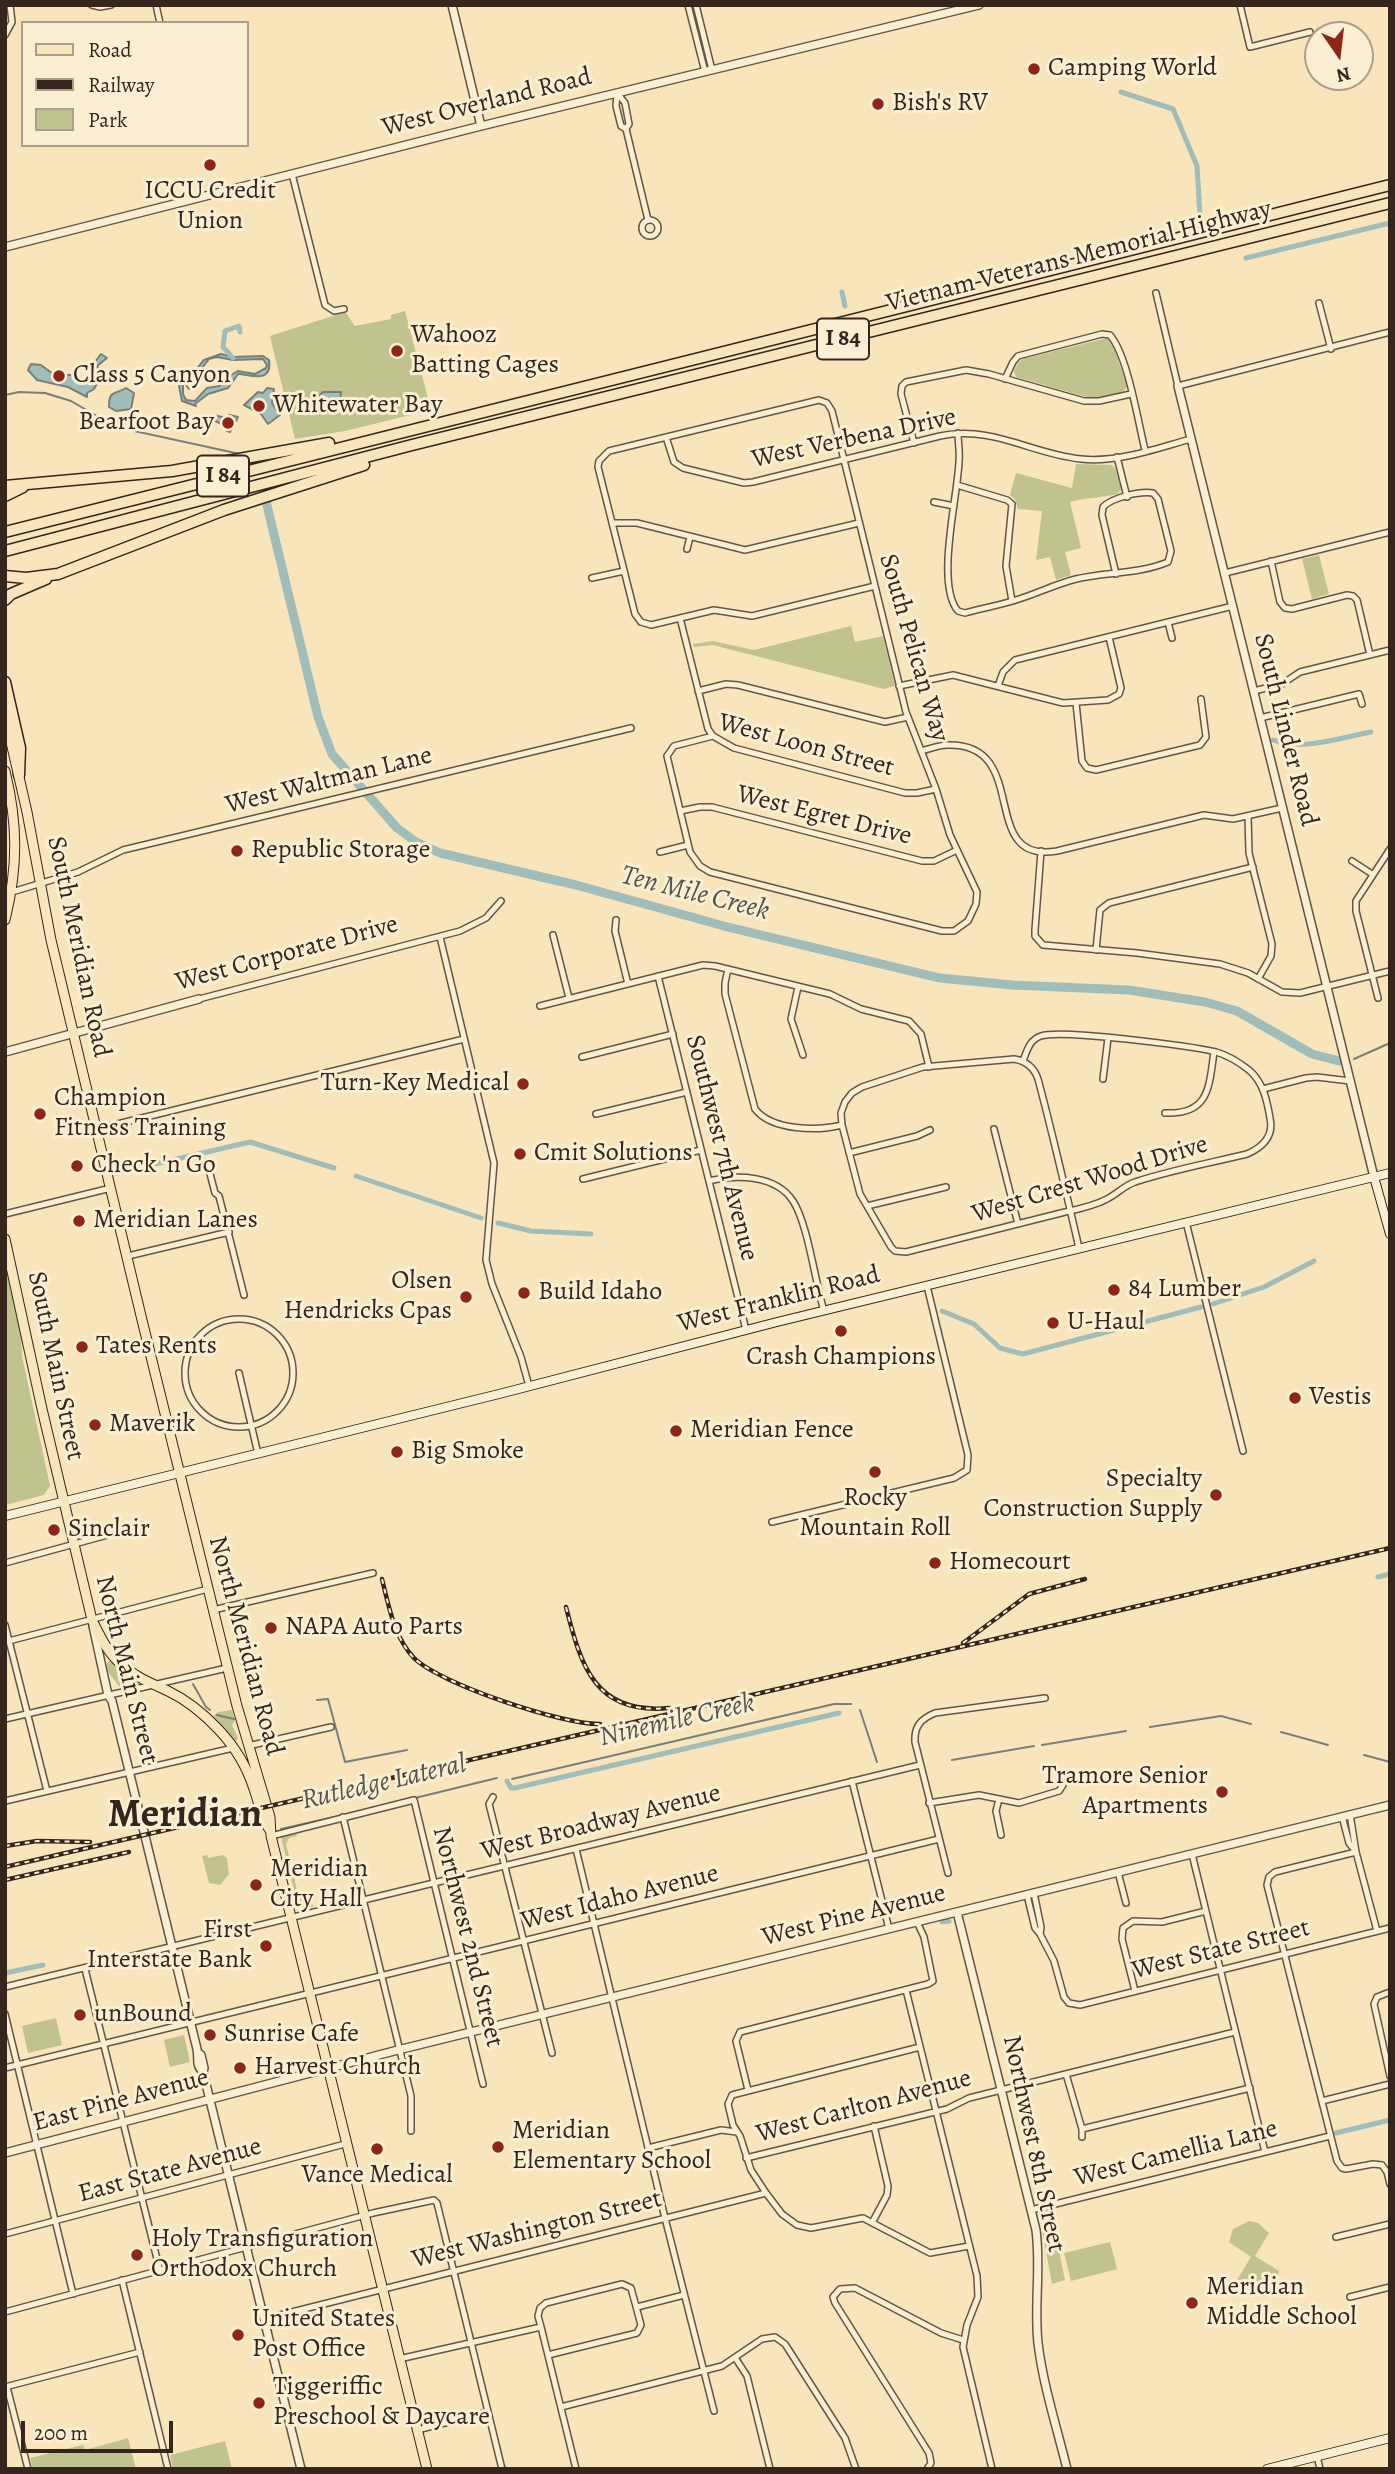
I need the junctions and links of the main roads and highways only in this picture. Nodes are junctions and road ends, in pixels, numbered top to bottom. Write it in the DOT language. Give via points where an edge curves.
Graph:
graph roads {
  1 [pos="1390,185"];
  2 [pos="1390,203"];
  3 [pos="441,421"];
  4 [pos="412,446"];
  5 [pos="5,486"];
  6 [pos="25,486"];
  7 [pos="5,496"];
  8 [pos="5,532"];
  9 [pos="5,551"];
  10 [pos="58,574"];
  11 [pos="5,576"];
  12 [pos="5,600"];
  13 [pos="5,682"];
  14 [pos="5,716"];
  15 [pos="6,772"];
  16 [pos="19,775"];
  17 [pos="41,885"];
  18 [pos="9,893"];
  19 [pos="5,920"];
  20 [pos="1390,1172"];
  21 [pos="1374,1177"];
  22 [pos="1390,1234"];
  23 [pos="5,1239"];
  24 [pos="180,1473"];
  25 [pos="64,1501"];
  26 [pos="5,1516"];
  27 [pos="92,1619"];
  28 [pos="270,1833"];
  29 [pos="1390,2438"];
  30 [pos="427,2469"];
  31 [pos="1267,2469"];
  1 -- 3 [label="highway, Vietnam Veterans Memorial Highway / I 84"];
  2 -- 4 [label="highway, Vietnam Veterans Memorial Highway / I 84"];
  3 -- 6 [label="highway" via="226,463"];
  3 -- 8 [label="highway, Vietnam Veterans Memorial Highway / I 84"];
  4 -- 9 [label="highway, Vietnam Veterans Memorial Highway / I 84"];
  4 -- 10 [label="highway" via="224,510"];
  5 -- 6 [label="highway"];
  6 -- 7 [label="highway"];
  10 -- 11 [label="highway"];
  10 -- 12 [label="highway"];
  13 -- 16 [label="highway" via="20,748"];
  14 -- 16 [label="main road, South Meridian Road"];
  15 -- 17 [label="main road" via="16,787 30,862"];
  15 -- 18 [label="main road, South Meridian Road" via="16,849"];
  16 -- 17 [label="main road, South Meridian Road"];
  17 -- 24 [label="main road, South Meridian Road"];
  18 -- 19 [label="main road"];
  20 -- 21 [label="main road, West Franklin Road"];
  21 -- 22 [label="main road"];
  21 -- 24 [label="main road, West Franklin Road"];
  23 -- 25 [label="main road, South Main Street"];
  24 -- 25 [label="main road, West Franklin Road"];
  24 -- 28 [label="main road, North Meridian Road" via="227,1668 270,1817"];
  25 -- 26 [label="main road, West Franklin Road"];
  25 -- 27 [label="main road, North Main Street"];
  27 -- 28 [label="main road, North Meridian Road" via="116,1659 203,1714 233,1748"];
  28 -- 30 [label="main road, North Meridian Road"];
  29 -- 31 [label="main road"];
}
